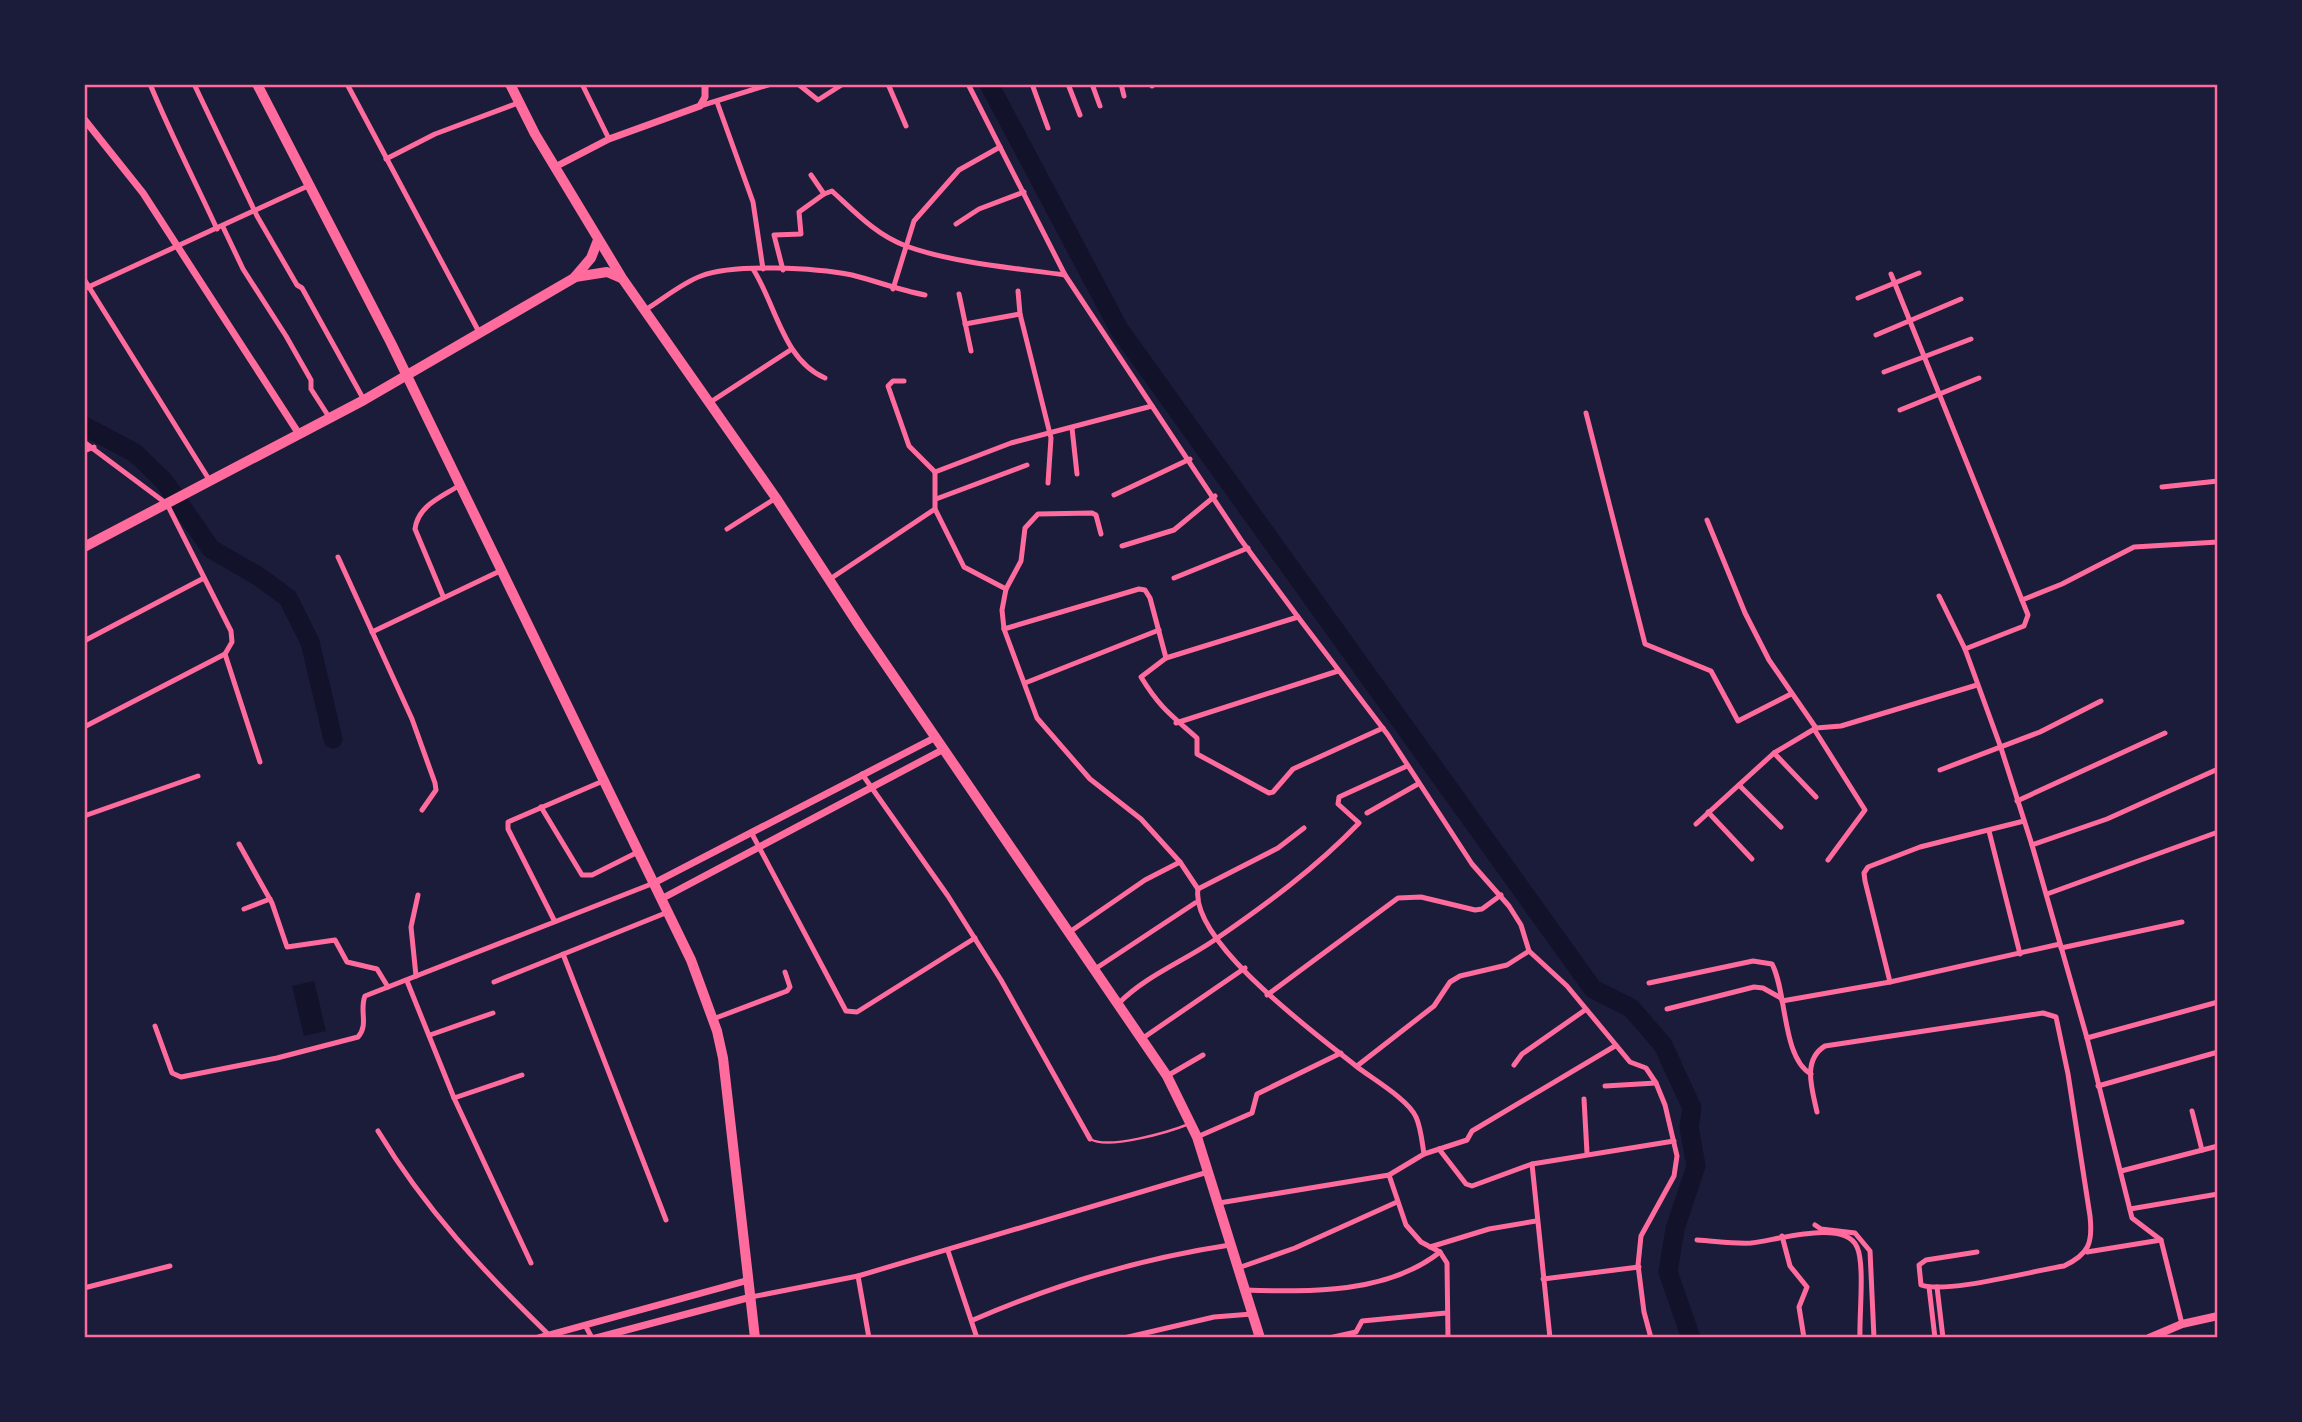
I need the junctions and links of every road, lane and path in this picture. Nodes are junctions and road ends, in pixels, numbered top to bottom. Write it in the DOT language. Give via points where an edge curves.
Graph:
graph roads {
  1 [pos="150,84"];
  2 [pos="194,84"];
  3 [pos="257,84"];
  4 [pos="348,84"];
  5 [pos="510,84"];
  6 [pos="582,84"];
  7 [pos="705,84"];
  8 [pos="771,84"];
  9 [pos="798,84"];
  10 [pos="843,84"];
  11 [pos="888,84"];
  12 [pos="968,84"];
  13 [pos="1032,84"];
  14 [pos="1068,84"];
  15 [pos="1092,84"];
  16 [pos="1121,84"];
  17 [pos="1124,96"];
  18 [pos="717,102"];
  19 [pos="518,103"];
  20 [pos="700,106"];
  21 [pos="1100,106"];
  22 [pos="1080,115"];
  23 [pos="84,119"];
  24 [pos="906,127"];
  25 [pos="1048,128"];
  26 [pos="609,139"];
  27 [pos="1000,147"];
  28 [pos="386,159"];
  29 [pos="555,167"];
  30 [pos="811,175"];
  31 [pos="310,185"];
  32 [pos="1024,192"];
  33 [pos="824,194"];
  34 [pos="255,212"];
  35 [pos="956,224"];
  36 [pos="220,228"];
  37 [pos="598,240"];
  38 [pos="177,245"];
  39 [pos="905,246"];
  40 [pos="753,269"];
  41 [pos="763,269"];
  42 [pos="783,270"];
  43 [pos="1919,273"];
  44 [pos="1891,274"];
  45 [pos="1065,275"];
  46 [pos="574,278"];
  47 [pos="622,278"];
  48 [pos="84,279"];
  49 [pos="1895,283"];
  50 [pos="86,288"];
  51 [pos="893,289"];
  52 [pos="1018,291"];
  53 [pos="959,294"];
  54 [pos="925,295"];
  55 [pos="1858,298"];
  56 [pos="1961,299"];
  57 [pos="645,310"];
  58 [pos="1020,314"];
  59 [pos="1910,320"];
  60 [pos="965,324"];
  61 [pos="479,332"];
  62 [pos="1877,335"];
  63 [pos="1971,339"];
  64 [pos="792,349"];
  65 [pos="971,351"];
  66 [pos="1925,357"];
  67 [pos="1884,372"];
  68 [pos="405,374"];
  69 [pos="825,377"];
  70 [pos="1979,377"];
  71 [pos="904,381"];
  72 [pos="1939,393"];
  73 [pos="363,400"];
  74 [pos="709,402"];
  75 [pos="1153,406"];
  76 [pos="1900,410"];
  77 [pos="1586,413"];
  78 [pos="329,417"];
  79 [pos="1072,428"];
  80 [pos="1049,432"];
  81 [pos="299,434"];
  82 [pos="84,442"];
  83 [pos="94,447"];
  84 [pos="84,451"];
  85 [pos="1189,459"];
  86 [pos="1027,465"];
  87 [pos="935,472"];
  88 [pos="1077,474"];
  89 [pos="211,481"];
  90 [pos="2218,481"];
  91 [pos="1048,483"];
  92 [pos="460,485"];
  93 [pos="2162,487"];
  94 [pos="1114,495"];
  95 [pos="1215,496"];
  96 [pos="776,498"];
  97 [pos="936,499"];
  98 [pos="167,503"];
  99 [pos="935,509"];
  100 [pos="1707,520"];
  101 [pos="727,528"];
  102 [pos="1101,534"];
  103 [pos="2218,542"];
  104 [pos="1122,546"];
  105 [pos="84,547"];
  106 [pos="1248,548"];
  107 [pos="338,557"];
  108 [pos="500,571"];
  109 [pos="204,578"];
  110 [pos="1174,578"];
  111 [pos="830,579"];
  112 [pos="1006,589"];
  113 [pos="443,596"];
  114 [pos="1939,596"];
  115 [pos="2022,600"];
  116 [pos="1298,617"];
  117 [pos="1004,629"];
  118 [pos="1159,629"];
  119 [pos="372,632"];
  120 [pos="84,641"];
  121 [pos="1965,649"];
  122 [pos="225,654"];
  123 [pos="1166,658"];
  124 [pos="1338,671"];
  125 [pos="1025,683"];
  126 [pos="1977,685"];
  127 [pos="1791,694"];
  128 [pos="2101,701"];
  129 [pos="1176,723"];
  130 [pos="84,727"];
  131 [pos="1383,728"];
  132 [pos="1815,728"];
  133 [pos="2165,733"];
  134 [pos="936,737"];
  135 [pos="2001,748"];
  136 [pos="944,749"];
  137 [pos="1774,753"];
  138 [pos="260,762"];
  139 [pos="1407,766"];
  140 [pos="2218,769"];
  141 [pos="1940,770"];
  142 [pos="862,774"];
  143 [pos="198,776"];
  144 [pos="603,781"];
  145 [pos="1418,784"];
  146 [pos="1740,785"];
  147 [pos="872,788"];
  148 [pos="1816,797"];
  149 [pos="2017,801"];
  150 [pos="541,807"];
  151 [pos="422,810"];
  152 [pos="1708,812"];
  153 [pos="1367,814"];
  154 [pos="84,817"];
  155 [pos="2024,821"];
  156 [pos="1696,824"];
  157 [pos="1781,827"];
  158 [pos="1304,828"];
  159 [pos="1989,831"];
  160 [pos="751,832"];
  161 [pos="2218,832"];
  162 [pos="239,844"];
  163 [pos="2032,845"];
  164 [pos="759,848"];
  165 [pos="638,852"];
  166 [pos="1752,859"];
  167 [pos="1828,860"];
  168 [pos="1180,862"];
  169 [pos="654,883"];
  170 [pos="1198,889"];
  171 [pos="2047,894"];
  172 [pos="418,895"];
  173 [pos="1501,895"];
  174 [pos="663,898"];
  175 [pos="270,900"];
  176 [pos="1195,903"];
  177 [pos="244,909"];
  178 [pos="668,912"];
  179 [pos="554,920"];
  180 [pos="2182,922"];
  181 [pos="1071,931"];
  182 [pos="975,938"];
  183 [pos="1215,940"];
  184 [pos="2061,946"];
  185 [pos="1529,951"];
  186 [pos="563,954"];
  187 [pos="2020,954"];
  188 [pos="1245,968"];
  189 [pos="1095,969"];
  190 [pos="785,972"];
  191 [pos="416,976"];
  192 [pos="407,981"];
  193 [pos="494,982"];
  194 [pos="1890,982"];
  195 [pos="1649,983"];
  196 [pos="388,987"];
  197 [pos="1266,995"];
  198 [pos="1782,1000"];
  199 [pos="2218,1002"];
  200 [pos="1119,1003"];
  201 [pos="1667,1009"];
  202 [pos="1585,1010"];
  203 [pos="493,1013"];
  204 [pos="713,1019"];
  205 [pos="155,1026"];
  206 [pos="429,1035"];
  207 [pos="1143,1038"];
  208 [pos="2087,1038"];
  209 [pos="1615,1045"];
  210 [pos="2218,1052"];
  211 [pos="1341,1053"];
  212 [pos="1203,1055"];
  213 [pos="1514,1065"];
  214 [pos="1357,1066"];
  215 [pos="1811,1074"];
  216 [pos="522,1075"];
  217 [pos="1167,1076"];
  218 [pos="1656,1083"];
  219 [pos="1605,1086"];
  220 [pos="2098,1086"];
  221 [pos="454,1098"];
  222 [pos="1584,1099"];
  223 [pos="2192,1111"];
  224 [pos="1817,1112"];
  225 [pos="1189,1124"];
  226 [pos="378,1131"];
  227 [pos="1196,1137"];
  228 [pos="1090,1139"];
  229 [pos="1674,1141"];
  230 [pos="2218,1146"];
  231 [pos="1439,1149"];
  232 [pos="2202,1150"];
  233 [pos="1424,1153"];
  234 [pos="1587,1153"];
  235 [pos="1532,1164"];
  236 [pos="1208,1171"];
  237 [pos="2121,1171"];
  238 [pos="1389,1175"];
  239 [pos="2218,1194"];
  240 [pos="1397,1202"];
  241 [pos="1219,1203"];
  242 [pos="2130,1209"];
  243 [pos="666,1220"];
  244 [pos="1536,1221"];
  245 [pos="1815,1225"];
  246 [pos="1782,1236"];
  247 [pos="1697,1240"];
  248 [pos="2161,1240"];
  249 [pos="1230,1245"];
  250 [pos="1430,1247"];
  251 [pos="947,1251"];
  252 [pos="1440,1252"];
  253 [pos="1977,1252"];
  254 [pos="2087,1252"];
  255 [pos="531,1263"];
  256 [pos="170,1266"];
  257 [pos="1639,1267"];
  258 [pos="1238,1268"];
  259 [pos="858,1276"];
  260 [pos="1543,1279"];
  261 [pos="748,1280"];
  262 [pos="1929,1287"];
  263 [pos="1937,1287"];
  264 [pos="84,1289"];
  265 [pos="1245,1290"];
  266 [pos="751,1297"];
  267 [pos="1446,1313"];
  268 [pos="1252,1314"];
  269 [pos="2218,1317"];
  270 [pos="974,1320"];
  271 [pos="2182,1324"];
  272 [pos="585,1325"];
  273 [pos="549,1335"];
  274 [pos="2153,1337"];
  275 [pos="538,1338"];
  276 [pos="594,1338"];
  277 [pos="755,1338"];
  278 [pos="869,1338"];
  279 [pos="977,1338"];
  280 [pos="1124,1338"];
  281 [pos="1260,1338"];
  282 [pos="1329,1338"];
  283 [pos="1448,1338"];
  284 [pos="1550,1338"];
  285 [pos="1651,1338"];
  286 [pos="1804,1338"];
  287 [pos="1860,1338"];
  288 [pos="1874,1338"];
  289 [pos="1935,1338"];
  290 [pos="1943,1338"];
  1 -- 36 [label="street" via="180,156"];
  2 -- 34 [label="street"];
  3 -- 31 [label="highway"];
  4 -- 28 [label="street"];
  5 -- 19 [label="highway"];
  6 -- 26 [label="street"];
  7 -- 20 [label="street"];
  8 -- 18 [label="street"];
  9 -- 10 [label="street" via="818,100"];
  11 -- 24 [label="street"];
  12 -- 27 [label="street"];
  13 -- 25 [label="street"];
  14 -- 22 [label="street"];
  15 -- 21 [label="street"];
  16 -- 17 [label="street"];
  18 -- 20 [label="street"];
  18 -- 41 [label="street" via="753,202"];
  19 -- 28 [label="street" via="435,134"];
  19 -- 29 [label="highway"];
  20 -- 26 [label="street"];
  23 -- 38 [label="street" via="143,192"];
  26 -- 29 [label="street"];
  27 -- 32 [label="street"];
  27 -- 39 [label="street" via="959,170 914,221"];
  28 -- 61 [label="street"];
  29 -- 37 [label="highway"];
  30 -- 33 [label="street"];
  31 -- 34 [label="street"];
  31 -- 68 [label="highway"];
  32 -- 35 [label="street" via="979,209"];
  32 -- 45 [label="street"];
  33 -- 39 [label="street" via="832,191 864,222"];
  33 -- 42 [label="street" via="799,212 802,234 774,236"];
  34 -- 36 [label="street"];
  34 -- 73 [label="street"];
  36 -- 38 [label="street"];
  36 -- 78 [label="street"];
  37 -- 46 [label="highway" via="591,258"];
  37 -- 47 [label="highway"];
  38 -- 50 [label="street"];
  38 -- 81 [label="street"];
  39 -- 45 [label="street"];
  39 -- 51 [label="street"];
  40 -- 41 [label="street"];
  40 -- 57 [label="street" via="699,276"];
  40 -- 64 [label="street"];
  41 -- 42 [label="street"];
  42 -- 51 [label="street" via="852,275"];
  43 -- 49 [label="street"];
  44 -- 49 [label="street"];
  45 -- 75 [label="street"];
  46 -- 47 [label="highway" via="607,272"];
  46 -- 61 [label="highway"];
  47 -- 57 [label="highway"];
  48 -- 50 [label="street"];
  49 -- 55 [label="street"];
  49 -- 59 [label="street"];
  50 -- 89 [label="street"];
  51 -- 54 [label="street"];
  52 -- 58 [label="street"];
  53 -- 60 [label="street"];
  56 -- 59 [label="street"];
  57 -- 74 [label="highway"];
  58 -- 60 [label="street"];
  58 -- 80 [label="street"];
  59 -- 62 [label="street"];
  59 -- 66 [label="street"];
  60 -- 65 [label="street"];
  61 -- 68 [label="highway"];
  63 -- 66 [label="street"];
  64 -- 69 [label="street" via="808,370"];
  64 -- 74 [label="street"];
  66 -- 67 [label="street"];
  66 -- 72 [label="street"];
  68 -- 73 [label="highway"];
  68 -- 92 [label="highway"];
  70 -- 72 [label="street"];
  71 -- 87 [label="street" via="888,386 909,446"];
  72 -- 76 [label="street"];
  72 -- 115 [label="street"];
  73 -- 78 [label="highway"];
  74 -- 96 [label="highway"];
  75 -- 79 [label="street"];
  75 -- 85 [label="street"];
  77 -- 127 [label="street" via="1644,644 1711,671 1738,720"];
  78 -- 81 [label="highway"];
  79 -- 80 [label="street"];
  79 -- 88 [label="street"];
  80 -- 87 [label="street"];
  80 -- 91 [label="street"];
  81 -- 89 [label="highway"];
  82 -- 83 [label="street"];
  83 -- 84 [label="street"];
  83 -- 98 [label="street"];
  85 -- 94 [label="street"];
  85 -- 95 [label="street"];
  86 -- 97 [label="street"];
  87 -- 97 [label="street"];
  89 -- 98 [label="highway"];
  90 -- 93 [label="street"];
  92 -- 108 [label="highway"];
  92 -- 113 [label="street" via="425,508 416,521 415,529"];
  95 -- 104 [label="street" via="1174,530"];
  95 -- 106 [label="street"];
  96 -- 101 [label="street"];
  96 -- 111 [label="highway"];
  97 -- 99 [label="street"];
  98 -- 105 [label="highway"];
  98 -- 109 [label="street"];
  99 -- 111 [label="street"];
  99 -- 112 [label="street" via="964,567"];
  100 -- 127 [label="street" via="1745,613"];
  102 -- 112 [label="street" via="1094,513 1035,516 1025,528 1021,561"];
  103 -- 115 [label="street" via="2134,547"];
  106 -- 110 [label="street"];
  106 -- 116 [label="street"];
  107 -- 119 [label="street"];
  108 -- 113 [label="street"];
  108 -- 144 [label="highway"];
  109 -- 120 [label="street"];
  109 -- 122 [label="street" via="231,631 232,642"];
  111 -- 134 [label="highway"];
  112 -- 117 [label="street" via="1002,598"];
  113 -- 119 [label="street"];
  114 -- 121 [label="street"];
  115 -- 121 [label="street" via="2028,615 2024,626"];
  116 -- 123 [label="street"];
  116 -- 124 [label="street"];
  117 -- 118 [label="street" via="1139,589 1148,593"];
  117 -- 125 [label="street"];
  118 -- 123 [label="street"];
  118 -- 125 [label="street"];
  119 -- 151 [label="street" via="435,783 436,790"];
  121 -- 126 [label="street"];
  122 -- 130 [label="street"];
  122 -- 138 [label="street"];
  123 -- 129 [label="street" via="1141,677"];
  124 -- 129 [label="street"];
  124 -- 131 [label="street"];
  125 -- 168 [label="street" via="1041,726 1090,779 1142,819"];
  126 -- 132 [label="street" via="1841,726"];
  126 -- 135 [label="street"];
  127 -- 132 [label="street"];
  128 -- 135 [label="street"];
  129 -- 131 [label="street" via="1196,738 1197,754 1269,793 1293,769"];
  131 -- 139 [label="street"];
  132 -- 137 [label="street"];
  132 -- 167 [label="street" via="1865,810"];
  133 -- 149 [label="street"];
  134 -- 136 [label="highway"];
  134 -- 142 [label="street"];
  135 -- 141 [label="street"];
  135 -- 149 [label="street"];
  136 -- 147 [label="street"];
  136 -- 181 [label="highway"];
  137 -- 146 [label="street"];
  137 -- 148 [label="street"];
  139 -- 145 [label="street"];
  139 -- 183 [label="street" via="1337,799 1359,823 1306,872"];
  140 -- 163 [label="street" via="2119,814"];
  142 -- 147 [label="street"];
  142 -- 160 [label="street"];
  143 -- 154 [label="street"];
  144 -- 150 [label="street"];
  144 -- 165 [label="highway"];
  145 -- 153 [label="street"];
  145 -- 173 [label="street" via="1472,864"];
  146 -- 152 [label="street"];
  146 -- 157 [label="street"];
  147 -- 164 [label="street"];
  147 -- 182 [label="street"];
  149 -- 155 [label="street"];
  150 -- 165 [label="street" via="582,875 593,875"];
  150 -- 179 [label="street" via="507,826"];
  152 -- 156 [label="street"];
  152 -- 166 [label="street"];
  155 -- 159 [label="street"];
  155 -- 163 [label="street"];
  158 -- 170 [label="street" via="1278,848"];
  159 -- 187 [label="street"];
  159 -- 194 [label="street" via="1920,847 1868,867 1864,873"];
  160 -- 164 [label="street"];
  160 -- 169 [label="street"];
  161 -- 171 [label="street"];
  162 -- 175 [label="street"];
  163 -- 171 [label="street"];
  164 -- 174 [label="street"];
  164 -- 182 [label="street" via="846,1011 857,1012"];
  165 -- 169 [label="highway"];
  168 -- 170 [label="street"];
  168 -- 181 [label="street" via="1145,880"];
  169 -- 174 [label="highway"];
  169 -- 179 [label="street"];
  170 -- 176 [label="street"];
  171 -- 184 [label="street"];
  172 -- 191 [label="street" via="411,927"];
  173 -- 185 [label="street" via="1521,925"];
  173 -- 197 [label="street" via="1475,910 1421,897 1398,898"];
  174 -- 178 [label="highway"];
  175 -- 177 [label="street"];
  175 -- 196 [label="street" via="287,947 335,940 347,962 377,969"];
  176 -- 183 [label="street"];
  176 -- 189 [label="street"];
  178 -- 186 [label="street"];
  178 -- 204 [label="highway"];
  179 -- 191 [label="street"];
  180 -- 184 [label="street"];
  181 -- 189 [label="highway"];
  182 -- 228 [label="street"];
  183 -- 188 [label="street"];
  183 -- 200 [label="street" via="1141,984"];
  184 -- 187 [label="street"];
  184 -- 208 [label="street"];
  185 -- 202 [label="street"];
  185 -- 214 [label="street" via="1507,965 1450,982 1434,1006"];
  186 -- 193 [label="street"];
  186 -- 243 [label="street"];
  187 -- 194 [label="street"];
  188 -- 197 [label="street"];
  188 -- 207 [label="street"];
  189 -- 200 [label="highway"];
  190 -- 204 [label="street" via="787,991"];
  191 -- 192 [label="street"];
  192 -- 196 [label="street"];
  192 -- 206 [label="street"];
  194 -- 198 [label="street"];
  195 -- 198 [label="street" via="1766,961 1776,972"];
  196 -- 205 [label="street" via="365,996 364,1027 358,1037 181,1077 172,1073"];
  197 -- 211 [label="street"];
  198 -- 201 [label="street" via="1754,987"];
  198 -- 215 [label="street" via="1798,1060"];
  199 -- 208 [label="street"];
  200 -- 207 [label="highway"];
  202 -- 209 [label="street"];
  202 -- 213 [label="street" via="1522,1054"];
  203 -- 206 [label="street"];
  204 -- 261 [label="highway" via="723,1058"];
  206 -- 221 [label="street"];
  207 -- 217 [label="highway"];
  208 -- 220 [label="street"];
  209 -- 218 [label="street" via="1630,1062 1646,1068"];
  209 -- 231 [label="street" via="1472,1131 1467,1140"];
  210 -- 220 [label="street"];
  211 -- 214 [label="street"];
  211 -- 227 [label="street" via="1258,1094 1252,1113"];
  212 -- 217 [label="street"];
  214 -- 233 [label="street" via="1415,1114"];
  215 -- 224 [label="street"];
  215 -- 254 [label="street" via="1810,1062 1825,1046 2052,1014 2062,1039 2088,1204 2092,1237"];
  216 -- 221 [label="street"];
  217 -- 225 [label="highway"];
  218 -- 219 [label="street"];
  218 -- 229 [label="street"];
  220 -- 237 [label="street"];
  221 -- 255 [label="street"];
  222 -- 234 [label="street"];
  223 -- 232 [label="street"];
  225 -- 227 [label="highway"];
  225 -- 228 [label="lane" via="1147,1136 1106,1142"];
  226 -- 273 [label="street" via="407,1179 449,1231"];
  227 -- 236 [label="highway"];
  229 -- 234 [label="street"];
  229 -- 257 [label="street" via="1674,1176 1641,1236"];
  230 -- 232 [label="street"];
  231 -- 233 [label="street"];
  231 -- 235 [label="street" via="1472,1186"];
  232 -- 237 [label="street"];
  233 -- 238 [label="street"];
  234 -- 235 [label="street"];
  235 -- 244 [label="street"];
  236 -- 241 [label="highway"];
  236 -- 251 [label="street"];
  237 -- 242 [label="street"];
  238 -- 240 [label="street"];
  238 -- 241 [label="street"];
  239 -- 242 [label="street"];
  240 -- 250 [label="street" via="1406,1225"];
  240 -- 258 [label="street"];
  241 -- 249 [label="highway"];
  242 -- 248 [label="street" via="2134,1221"];
  244 -- 250 [label="street"];
  244 -- 260 [label="street"];
  245 -- 288 [label="street" via="1855,1233 1870,1251"];
  246 -- 247 [label="street" via="1749,1243"];
  246 -- 286 [label="street" via="1790,1266 1807,1287 1799,1307"];
  246 -- 287 [label="street" via="1836,1234 1853,1240 1859,1256"];
  248 -- 254 [label="street"];
  248 -- 271 [label="street"];
  249 -- 258 [label="highway"];
  249 -- 270 [label="street" via="1163,1255"];
  250 -- 252 [label="street"];
  251 -- 259 [label="street"];
  251 -- 270 [label="street"];
  252 -- 265 [label="street" via="1419,1269 1334,1289"];
  252 -- 267 [label="street" via="1449,1279"];
  253 -- 262 [label="street" via="1923,1262 1919,1265 1921,1284"];
  254 -- 263 [label="street" via="2064,1266"];
  256 -- 264 [label="street"];
  257 -- 260 [label="street"];
  257 -- 285 [label="street"];
  258 -- 265 [label="highway"];
  259 -- 266 [label="street"];
  259 -- 278 [label="street"];
  260 -- 284 [label="street"];
  261 -- 266 [label="highway"];
  261 -- 272 [label="street"];
  262 -- 263 [label="street"];
  262 -- 289 [label="street"];
  263 -- 290 [label="street"];
  265 -- 268 [label="highway"];
  266 -- 276 [label="street"];
  266 -- 277 [label="highway"];
  267 -- 282 [label="street" via="1362,1321 1356,1332"];
  267 -- 283 [label="street"];
  268 -- 280 [label="street" via="1214,1317"];
  268 -- 281 [label="highway"];
  269 -- 271 [label="main road"];
  270 -- 279 [label="street"];
  271 -- 274 [label="main road"];
  272 -- 273 [label="street"];
  272 -- 276 [label="street"];
  273 -- 275 [label="street"];
}
